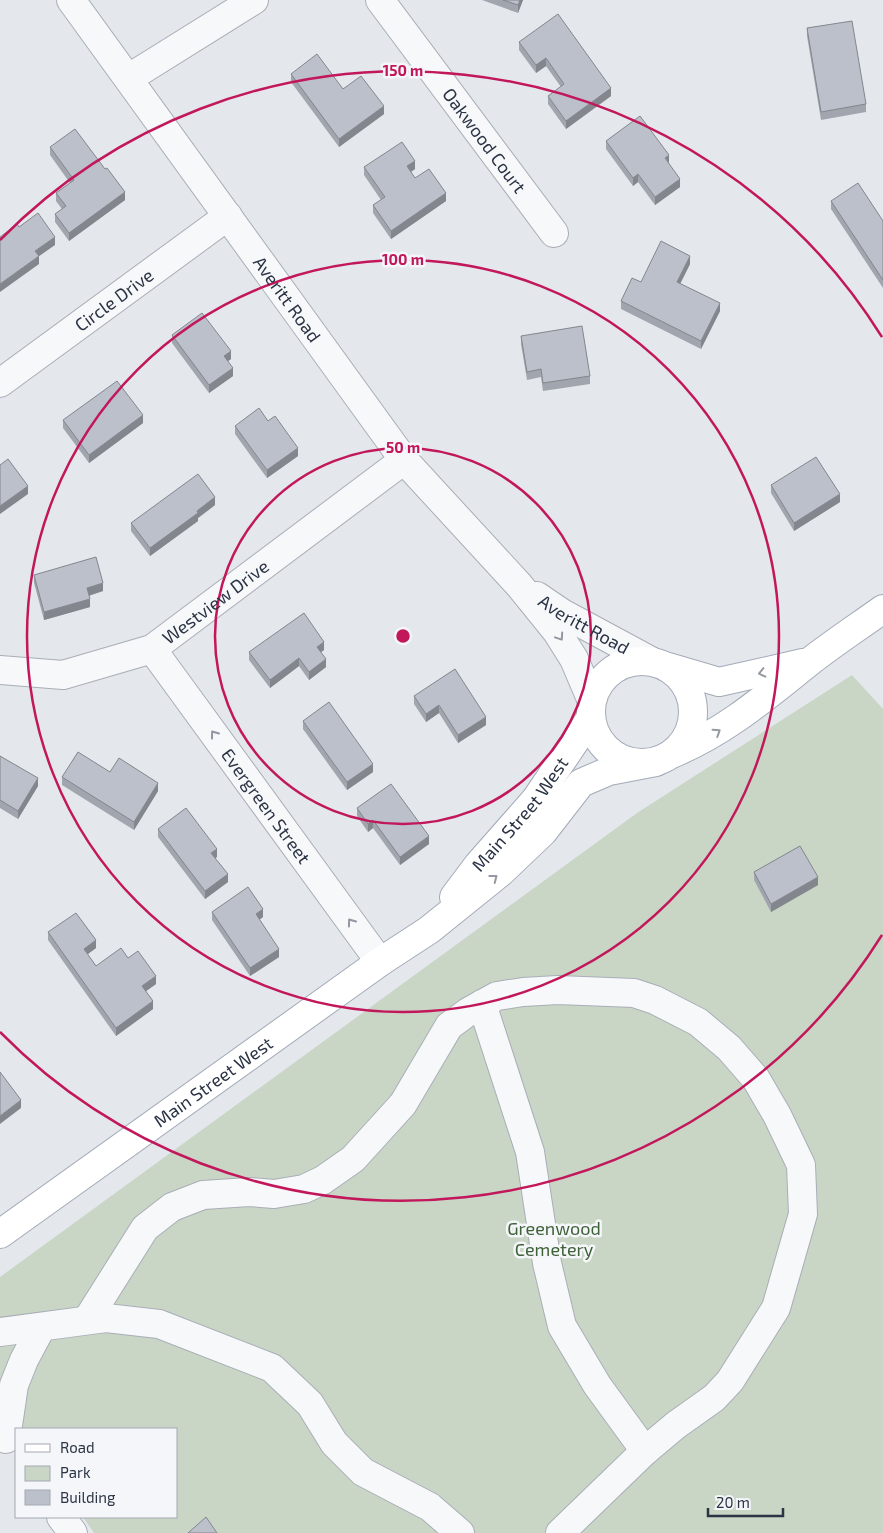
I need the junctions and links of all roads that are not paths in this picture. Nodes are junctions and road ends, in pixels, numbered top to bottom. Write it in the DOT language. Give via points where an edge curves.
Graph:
graph roads {
  1 [pos="71,0"];
  2 [pos="254,0"];
  3 [pos="380,0"];
  4 [pos="129,78"];
  5 [pos="228,216"];
  6 [pos="554,233"];
  7 [pos="0,383"];
  8 [pos="404,460"];
  9 [pos="519,585"];
  10 [pos="883,609"];
  11 [pos="152,649"];
  12 [pos="809,662"];
  13 [pos="659,664"];
  14 [pos="0,670"];
  15 [pos="590,709"];
  16 [pos="665,757"];
  17 [pos="428,930"];
  18 [pos="380,962"];
  19 [pos="482,1004"];
  20 [pos="0,1234"];
  21 [pos="87,1320"];
  22 [pos="42,1328"];
  23 [pos="0,1332"];
  24 [pos="7,1442"];
  25 [pos="645,1450"];
  26 [pos="62,1518"];
  27 [pos="73,1533"];
  28 [pos="460,1533"];
  29 [pos="560,1533"];
  1 -- 4 [label="street, Averitt Road"];
  2 -- 4 [label="street"];
  3 -- 6 [label="street, Oakwood Court"];
  4 -- 5 [label="street, Averitt Road"];
  5 -- 7 [label="street, Circle Drive"];
  5 -- 8 [label="street, Averitt Road"];
  8 -- 9 [label="street, Averitt Road"];
  8 -- 11 [label="street, Westview Drive"];
  9 -- 13 [label="street, Averitt Road" via="562,613"];
  9 -- 15 [label="street, Averitt Road, one-way" via="557,632 574,660"];
  10 -- 12 [label="main road, Main Street West"];
  11 -- 14 [label="street, Westview Drive" via="63,675"];
  18 -- 11 [label="street, Evergreen Street, one-way"];
  12 -- 13 [label="main road, Main Street West, one-way" via="719,682"];
  16 -- 12 [label="main road, Main Street West, one-way" via="704,740 748,712"];
  13 -- 15 [label="main road, Main Street West" via="634,661 618,666 604,677"];
  13 -- 16 [label="main road" via="681,678 694,709 684,742"];
  15 -- 16 [label="main road" via="598,740 608,752 623,761 640,764"];
  15 -- 17 [label="main road, Main Street West" via="536,799 478,865"];
  17 -- 16 [label="main road, Main Street West, one-way" via="543,832 581,783 609,771"];
  17 -- 18 [label="main road, Main Street West"];
  18 -- 20 [label="main road, Main Street West"];
  19 -- 21 [label="street" via="448,1026 403,1104 353,1159 304,1189 274,1194 203,1195 172,1207 145,1228"];
  19 -- 25 [label="street" via="530,1152 547,1263 562,1326 597,1385"];
  19 -- 25 [label="street" via="497,996 558,990 634,993 655,1000 698,1022 729,1048 756,1079 801,1165 803,1214 776,1308 730,1381 714,1398"];
  21 -- 22 [label="street"];
  21 -- 28 [label="street" via="106,1318 159,1324 272,1368 310,1404 334,1443 363,1472 430,1507"];
  22 -- 23 [label="street"];
  22 -- 24 [label="street" via="14,1385"];
  25 -- 29 [label="street"];
  26 -- 27 [label="street"];
}
